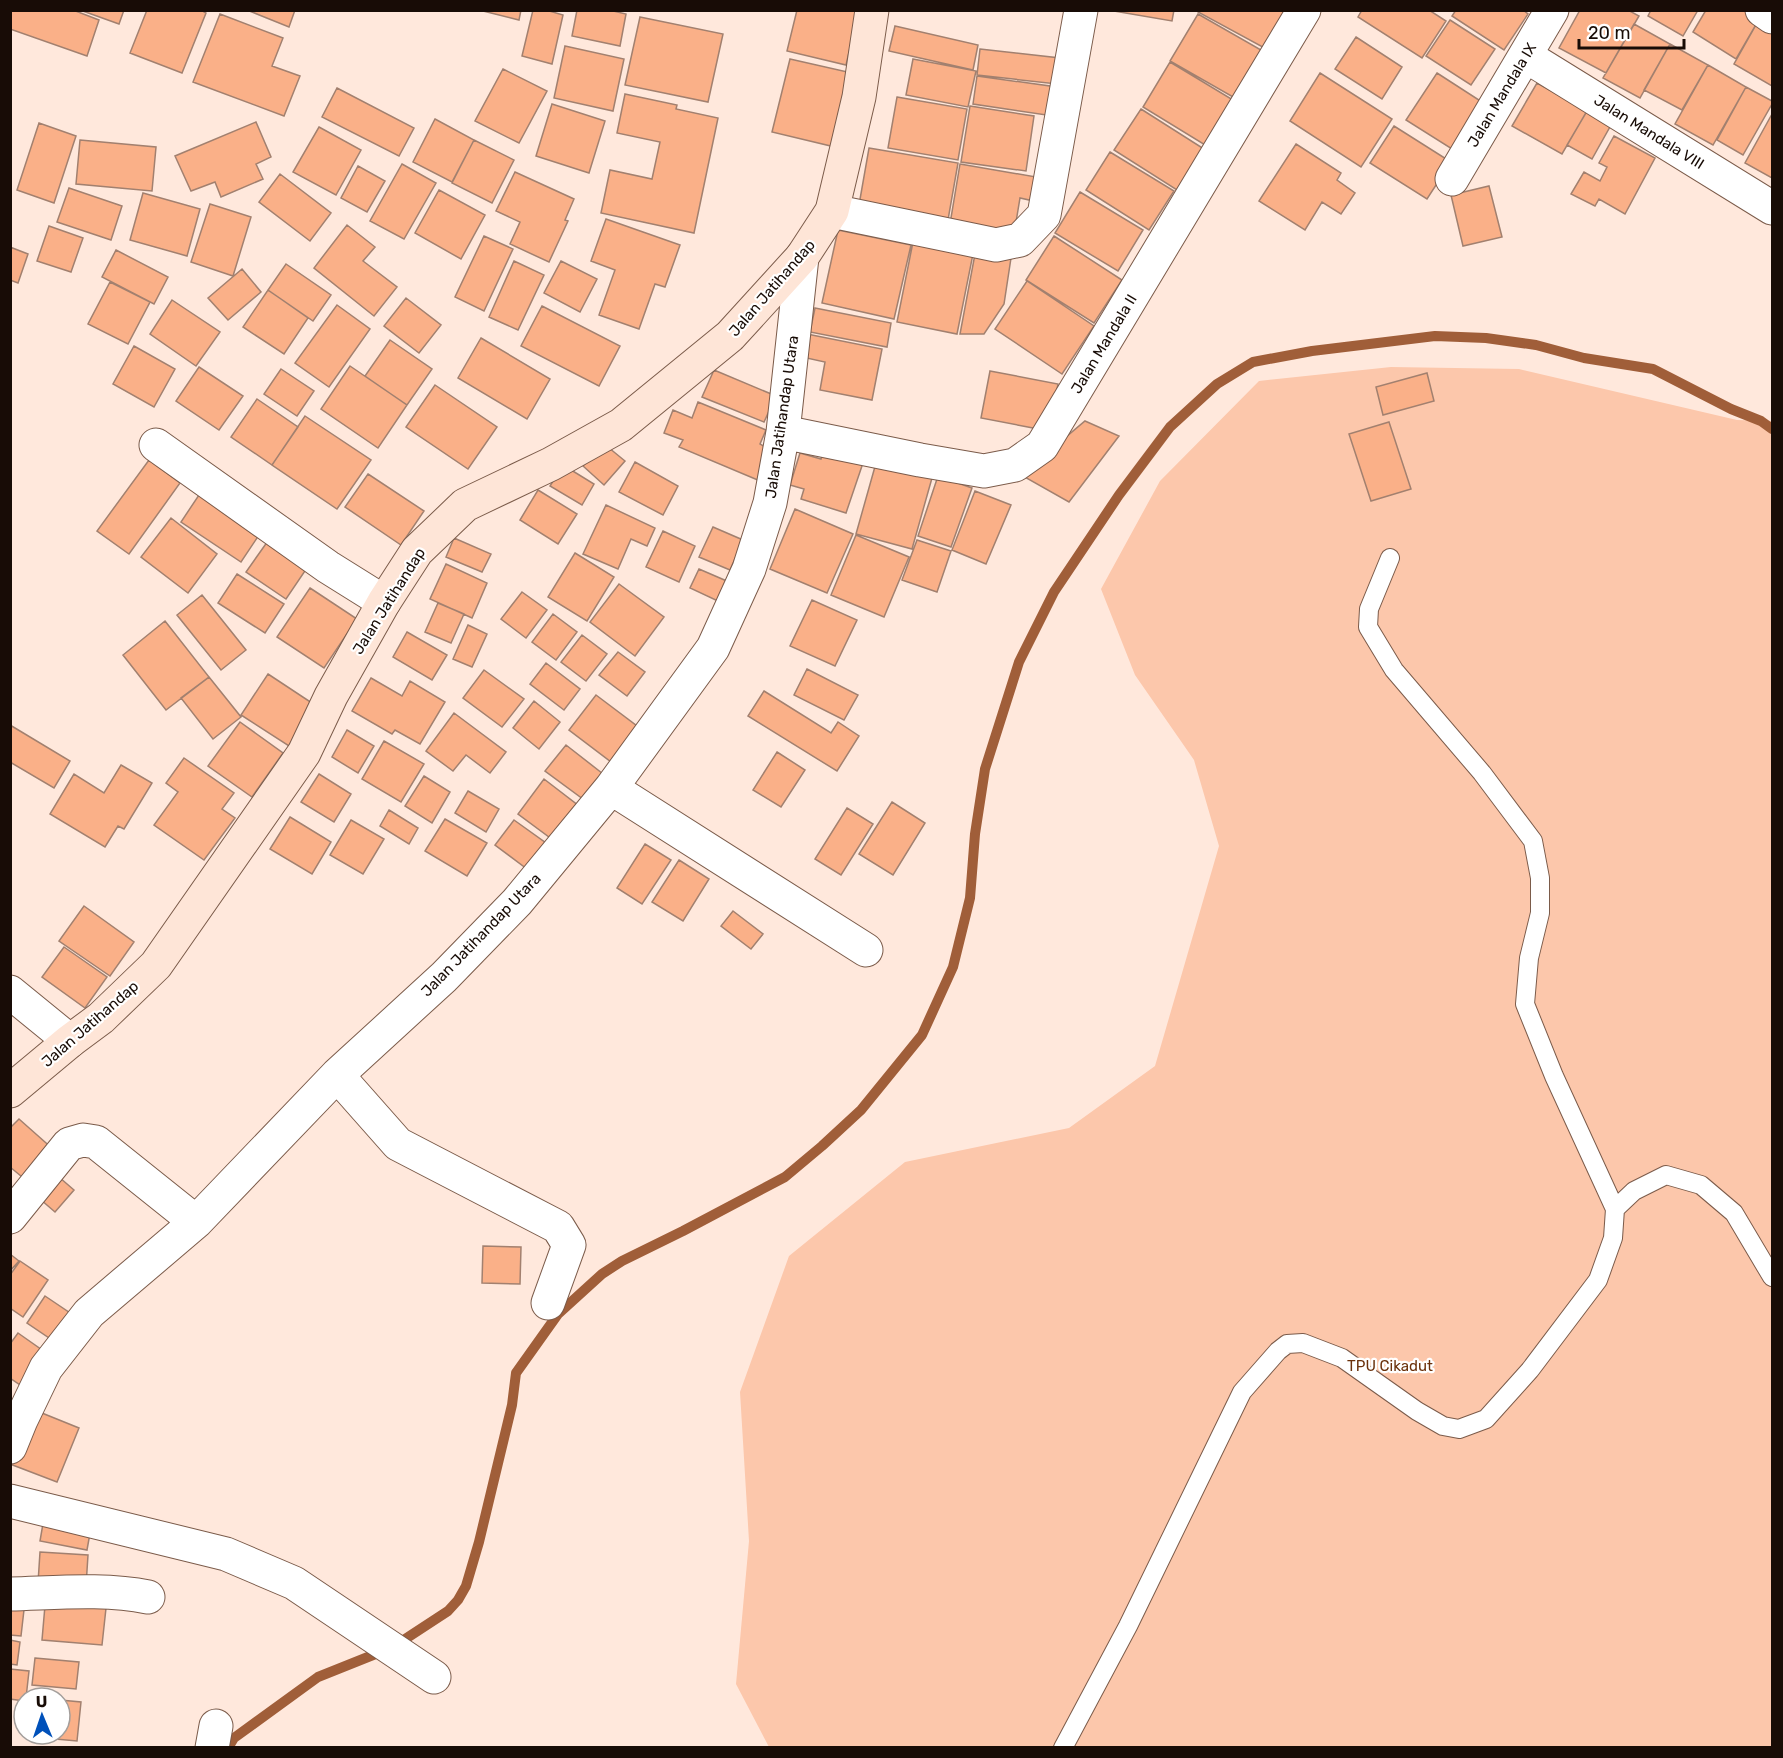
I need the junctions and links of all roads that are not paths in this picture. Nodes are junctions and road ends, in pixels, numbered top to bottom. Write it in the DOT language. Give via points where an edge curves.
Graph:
graph roads {
  1 [pos="872,10"];
  2 [pos="1082,10"];
  3 [pos="1305,10"];
  4 [pos="1552,10"];
  5 [pos="1762,10"];
  6 [pos="1773,17"];
  7 [pos="1526,56"];
  8 [pos="1452,179"];
  9 [pos="1773,208"];
  10 [pos="832,211"];
  11 [pos="802,257"];
  12 [pos="783,432"];
  13 [pos="156,445"];
  14 [pos="1390,558"];
  15 [pos="384,602"];
  16 [pos="611,788"];
  17 [pos="866,950"];
  18 [pos="10,992"];
  19 [pos="70,1041"];
  20 [pos="337,1075"];
  21 [pos="10,1091"];
  22 [pos="1615,1209"];
  23 [pos="10,1217"];
  24 [pos="196,1222"];
  25 [pos="1773,1277"];
  26 [pos="548,1303"];
  27 [pos="10,1447"];
  28 [pos="10,1501"];
  29 [pos="10,1594"];
  30 [pos="148,1597"];
  31 [pos="434,1677"];
  32 [pos="1063,1748"];
  1 -- 10 [label="street, Jalan Jatihandap" via="859,97"];
  2 -- 10 [label="street" via="1044,215 1020,240 996,245"];
  3 -- 12 [label="street, Jalan Mandala II" via="1042,446 1015,465 984,471"];
  4 -- 7 [label="street, Jalan Mandala IX"];
  5 -- 6 [label="street"];
  7 -- 8 [label="street, Jalan Mandala IX"];
  7 -- 9 [label="street, Jalan Mandala VIII"];
  10 -- 11 [label="street, Jalan Jatihandap"];
  11 -- 12 [label="street, Jalan Jatihandap Utara"];
  11 -- 15 [label="street, Jalan Jatihandap" via="730,336 621,425 465,505 417,551"];
  12 -- 16 [label="street, Jalan Jatihandap Utara" via="770,503 749,569 713,648"];
  13 -- 15 [label="street"];
  14 -- 22 [label="lane" via="1369,609 1368,627 1394,670 1482,773 1533,841 1540,878 1540,913 1529,958 1525,1004"];
  15 -- 19 [label="street, Jalan Jatihandap" via="304,753 156,965 101,1018"];
  16 -- 17 [label="street"];
  16 -- 20 [label="street, Jalan Jatihandap Utara" via="517,902 444,977"];
  18 -- 19 [label="street"];
  19 -- 21 [label="street, Jalan Jatihandap"];
  20 -- 24 [label="street, Jalan Jatihandap Utara"];
  20 -- 26 [label="street" via="398,1144 558,1227 569,1245"];
  22 -- 25 [label="lane" via="1634,1191 1666,1175 1701,1185 1734,1213"];
  22 -- 32 [label="lane" via="1613,1239 1598,1280 1530,1370 1486,1419 1459,1429 1443,1426 1342,1358 1303,1343 1287,1344 1278,1351 1242,1392 1128,1626"];
  23 -- 24 [label="street" via="69,1144 83,1140 96,1142"];
  24 -- 27 [label="street, Jalan Jatihandap Utara" via="89,1313 46,1368"];
  28 -- 31 [label="street" via="226,1554 294,1583"];
  29 -- 30 [label="street"];
}
